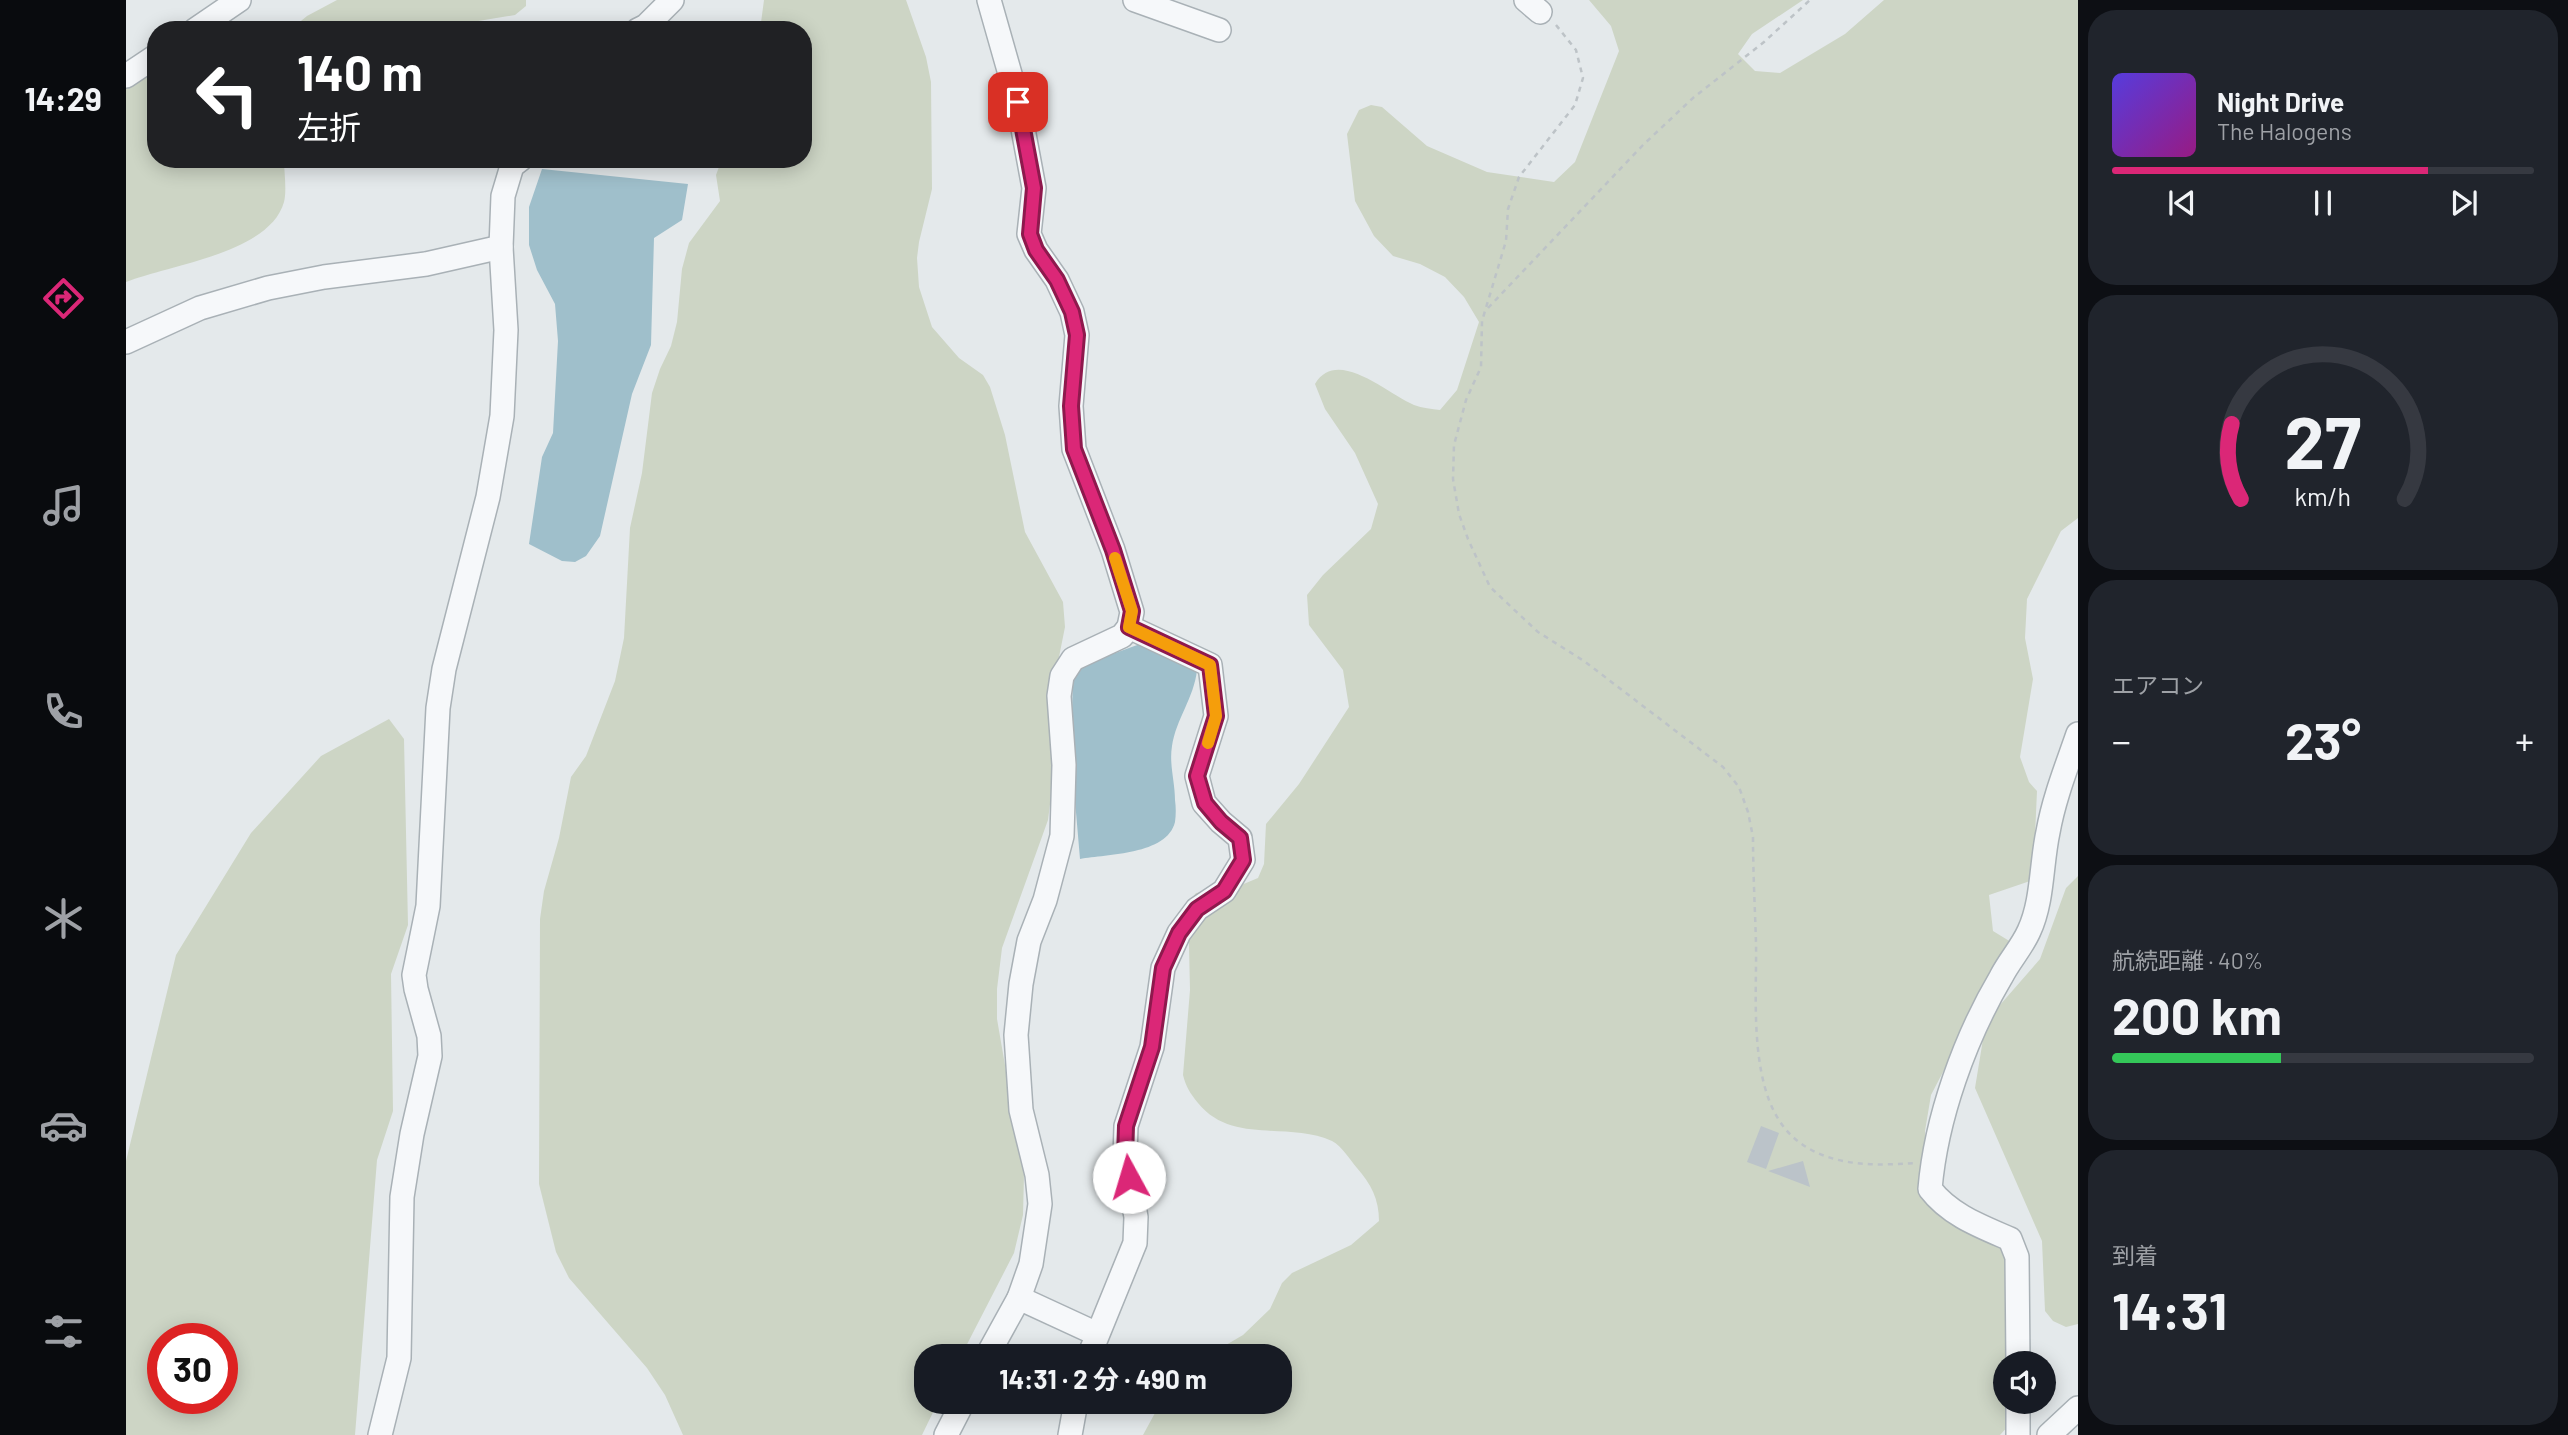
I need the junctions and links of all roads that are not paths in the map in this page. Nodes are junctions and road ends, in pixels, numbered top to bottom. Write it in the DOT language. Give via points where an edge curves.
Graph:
graph roads {
  1 [pos="239,0"];
  2 [pos="672,0"];
  3 [pos="989,0"];
  4 [pos="1135,0"];
  5 [pos="208,21"];
  6 [pos="651,21"];
  7 [pos="1219,30"];
  8 [pos="147,62"];
  9 [pos="126,76"];
  10 [pos="512,168"];
  11 [pos="501,247"];
  12 [pos="126,342"];
  13 [pos="1129,627"];
  14 [pos="2078,734"];
  15 [pos="1019,1298"];
  16 [pos="1097,1334"];
  17 [pos="994,1344"];
  18 [pos="1093,1344"];
  19 [pos="2018,1351"];
  20 [pos="2078,1408"];
  21 [pos="957,1414"];
  22 [pos="1074,1414"];
  23 [pos="2018,1414"];
  24 [pos="380,1435"];
  25 [pos="946,1435"];
  26 [pos="1070,1435"];
  27 [pos="2018,1435"];
  28 [pos="2049,1435"];
  1 -- 5 [label="street"];
  2 -- 6 [label="street"];
  3 -- 13 [label="street" via="1018,102 1034,188 1030,234 1072,312 1077,335 1071,406 1074,449 1132,611"];
  4 -- 7 [label="street"];
  8 -- 9 [label="street"];
  10 -- 11 [label="street" via="505,182"];
  11 -- 12 [label="street" via="426,264 268,288 200,308"];
  11 -- 24 [label="street" via="506,330 502,416 488,497 438,708 428,906 414,975 430,1056 402,1197 399,1358"];
  13 -- 15 [label="street" via="1122,636 1073,659 1062,676 1062,836 1029,942 1016,1035 1021,1110 1040,1204 1031,1264"];
  13 -- 16 [label="street" via="1210,665 1216,716 1197,776 1205,803 1240,838 1243,860 1224,891 1197,909 1179,933 1163,968 1152,1047 1126,1126 1135,1243"];
  14 -- 19 [label="street" via="2052,810 2037,909 1970,1040 1932,1162 1930,1189 1941,1203 2010,1239 2017,1257"];
  15 -- 16 [label="street"];
  15 -- 17 [label="street"];
  16 -- 18 [label="street"];
  20 -- 28 [label="street"];
  21 -- 25 [label="street"];
  22 -- 26 [label="street"];
  23 -- 27 [label="street"];
}
